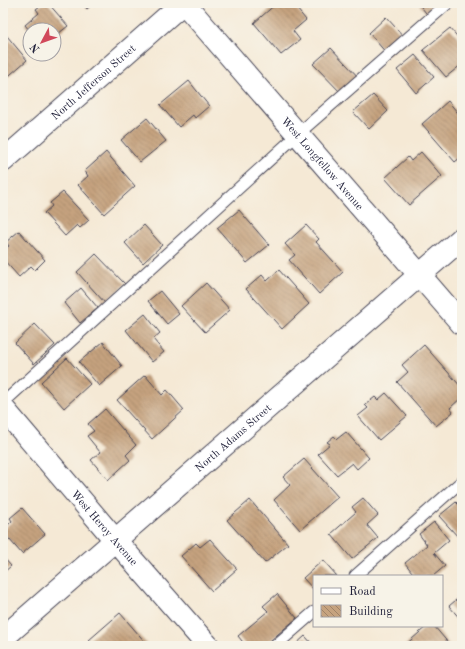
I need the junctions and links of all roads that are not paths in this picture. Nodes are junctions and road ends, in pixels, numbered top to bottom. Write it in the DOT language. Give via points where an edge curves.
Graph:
graph roads {
  1 [pos="184,3"];
  2 [pos="448,3"];
  3 [pos="298,134"];
  4 [pos="3,161"];
  5 [pos="462,238"];
  6 [pos="420,275"];
  7 [pos="462,324"];
  8 [pos="3,403"];
  9 [pos="3,408"];
  10 [pos="462,481"];
  11 [pos="116,541"];
  12 [pos="356,575"];
  13 [pos="313,613"];
  14 [pos="3,638"];
  15 [pos="208,646"];
  16 [pos="275,646"];
  1 -- 3 [label="street, West Longfellow Avenue"];
  1 -- 4 [label="street, North Jefferson Street"];
  2 -- 3 [label="lane"];
  3 -- 6 [label="street, West Longfellow Avenue"];
  3 -- 8 [label="lane"];
  5 -- 6 [label="street, North Adams Street"];
  6 -- 7 [label="street, West Longfellow Avenue"];
  6 -- 11 [label="street, North Adams Street"];
  9 -- 11 [label="street, West Heroy Avenue"];
  10 -- 12 [label="lane"];
  11 -- 14 [label="street, North Adams Street"];
  11 -- 15 [label="street, West Heroy Avenue"];
  13 -- 16 [label="lane"];
}
